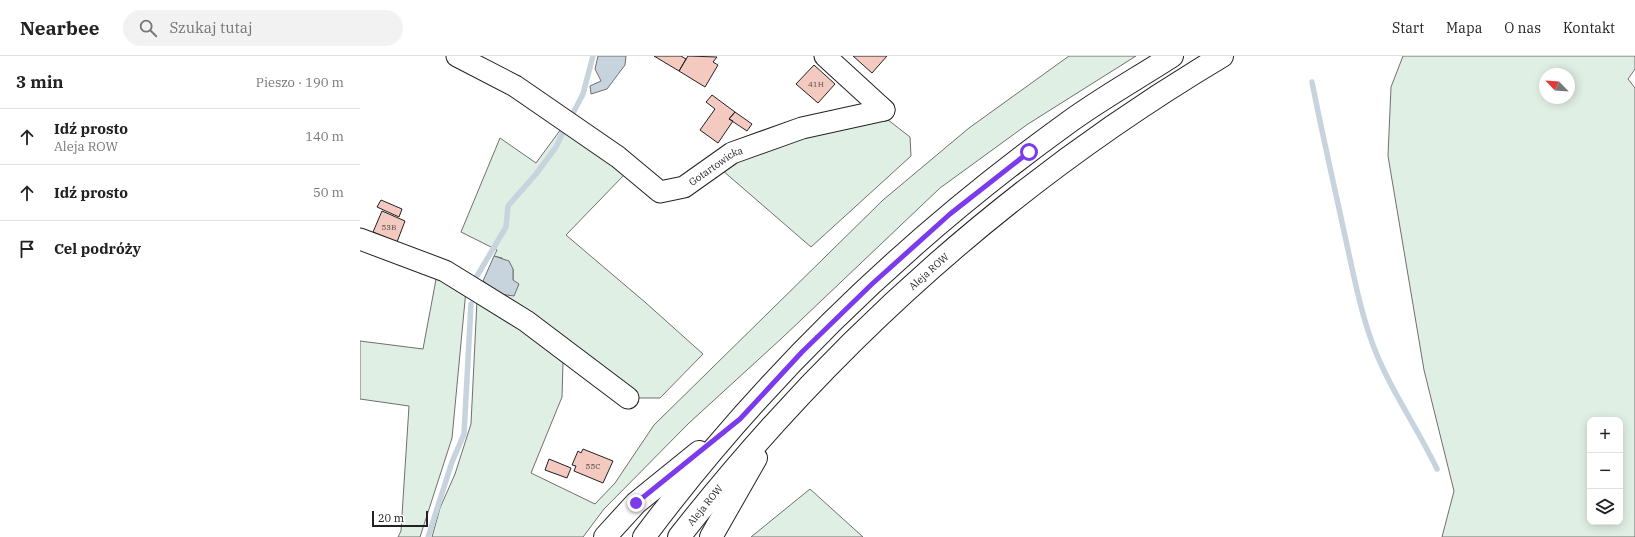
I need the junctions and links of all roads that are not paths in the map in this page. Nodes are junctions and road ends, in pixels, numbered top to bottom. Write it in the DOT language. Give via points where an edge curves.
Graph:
graph roads {
  1 [pos="457,56"];
  2 [pos="825,56"];
  3 [pos="1172,56"];
  4 [pos="1222,56"];
  5 [pos="360,239"];
  6 [pos="628,398"];
  7 [pos="779,417"];
  8 [pos="740,419"];
  9 [pos="605,537"];
  10 [pos="644,537"];
  11 [pos="679,537"];
  12 [pos="711,537"];
  1 -- 2 [label="street, Gotartowicka" via="515,86 618,157 660,192 684,187 732,153 802,128 884,110"];
  3 -- 8 [label="main road" via="1070,121 950,214 831,323"];
  4 -- 7 [label="main road, Aleja ROW" via="1166,89 1089,142 979,227 878,316"];
  5 -- 6 [label="street" via="445,271 526,321"];
  7 -- 11 [label="main road, Aleja ROW"];
  7 -- 12 [label="main road"];
  8 -- 9 [label="main road" via="636,503"];
  8 -- 10 [label="main road" via="682,487"];
}
